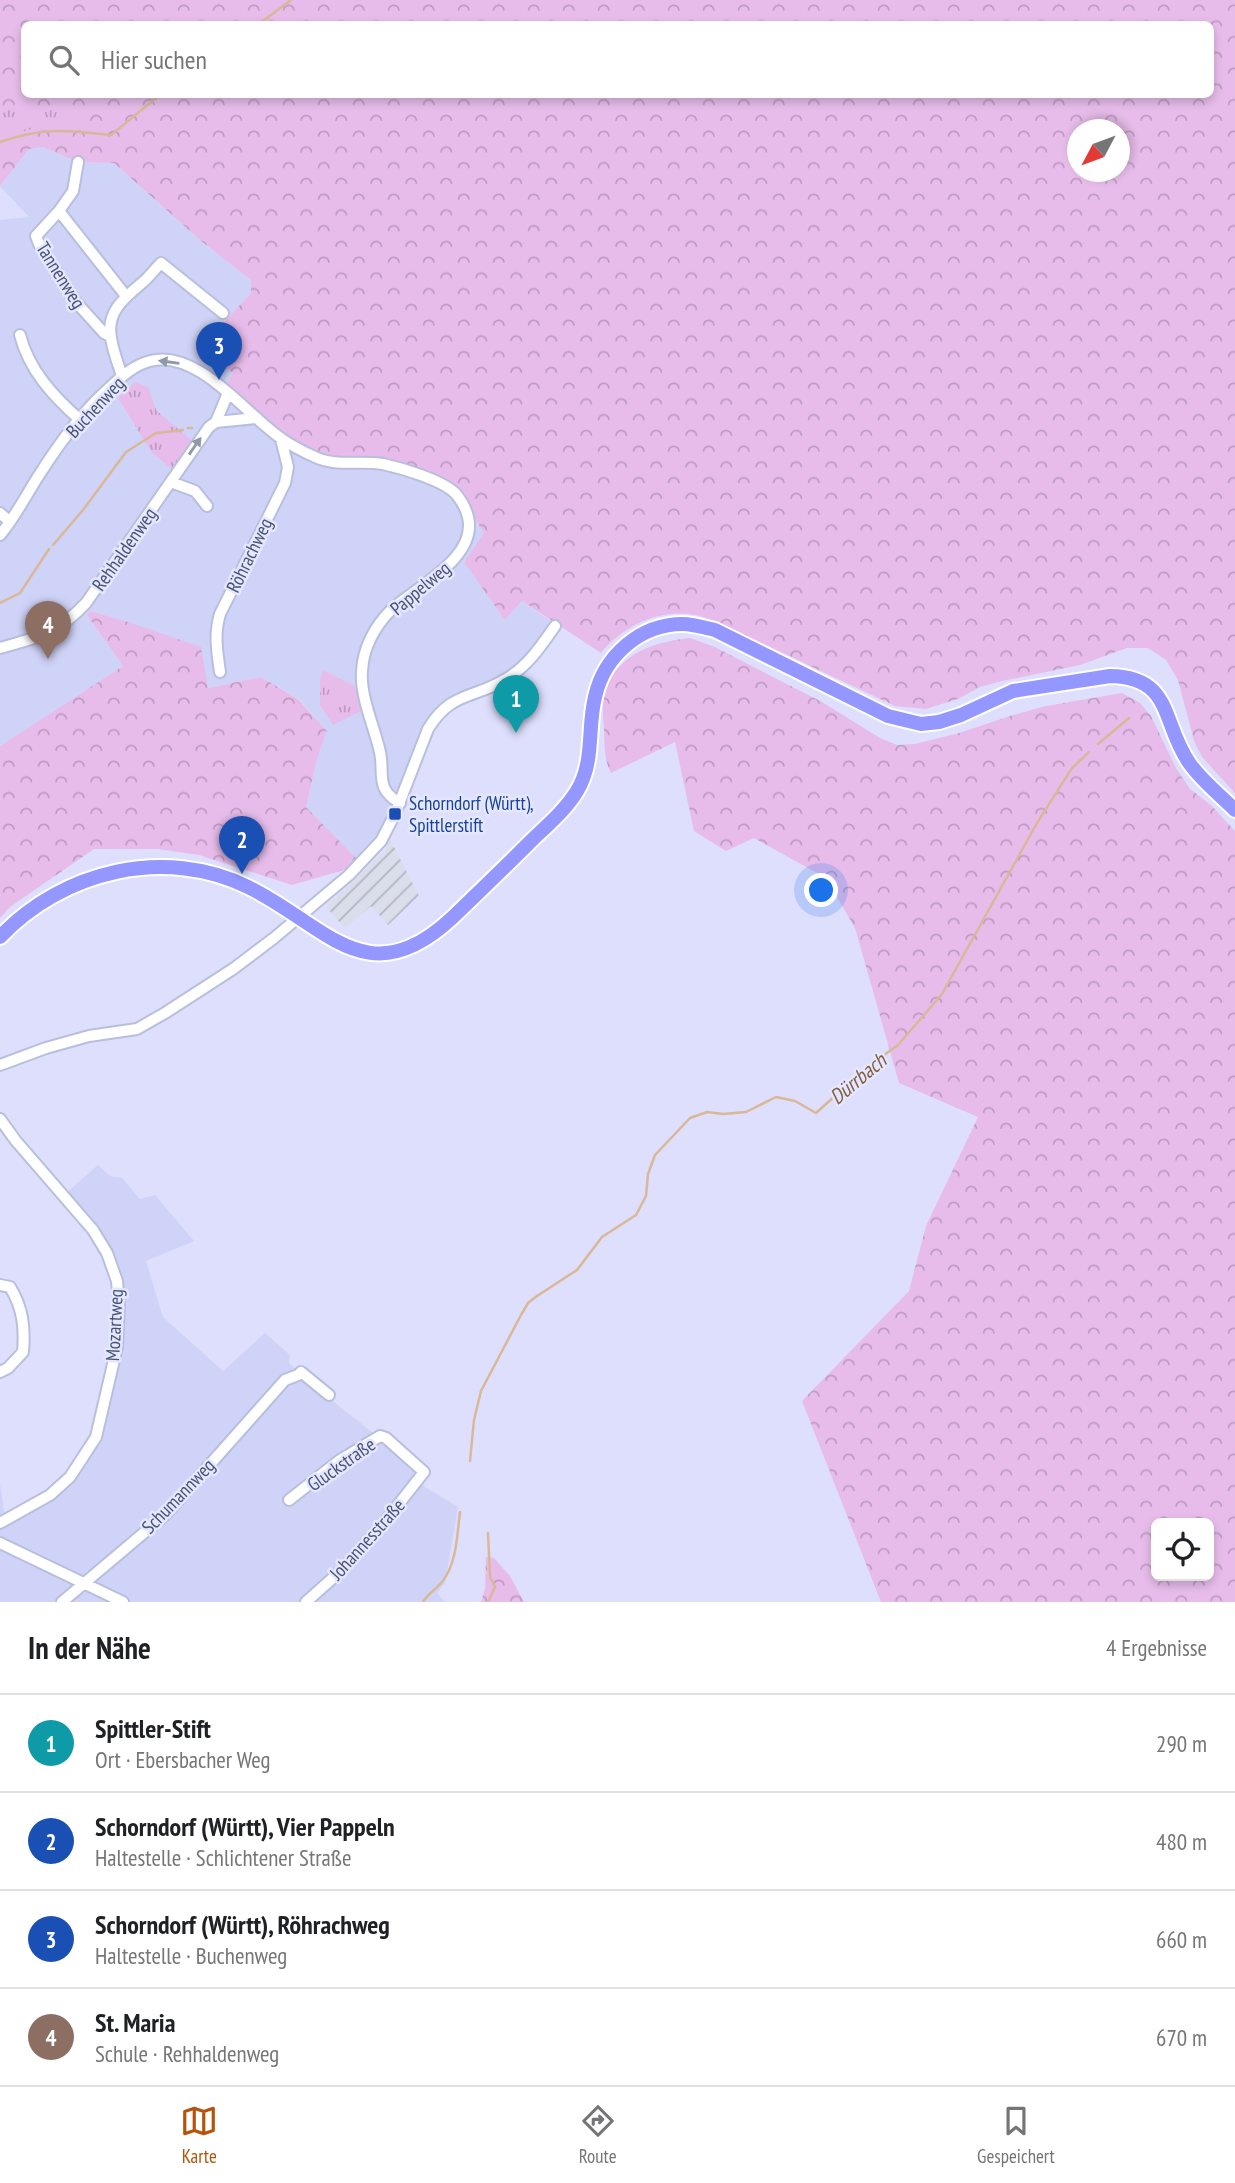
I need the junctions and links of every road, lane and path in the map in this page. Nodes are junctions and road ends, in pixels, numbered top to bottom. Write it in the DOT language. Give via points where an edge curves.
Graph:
graph roads {
  1 [pos="78,162"];
  2 [pos="59,211"];
  3 [pos="126,296"];
  4 [pos="223,313"];
  5 [pos="20,335"];
  6 [pos="110,336"];
  7 [pos="122,376"];
  8 [pos="228,393"];
  9 [pos="257,418"];
  10 [pos="79,419"];
  11 [pos="215,422"];
  12 [pos="281,439"];
  13 [pos="171,482"];
  14 [pos="207,506"];
  15 [pos="0,513"];
  16 [pos="10,522"];
  17 [pos="0,535"];
  18 [pos="555,626"];
  19 [pos="0,648"];
  20 [pos="220,672"];
  21 [pos="400,803"];
  22 [pos="1235,810"];
  23 [pos="298,917"];
  24 [pos="0,937"];
  25 [pos="0,1065"];
  26 [pos="0,1119"];
  27 [pos="0,1285"];
  28 [pos="0,1372"];
  29 [pos="329,1395"];
  30 [pos="424,1472"];
  31 [pos="289,1500"];
  32 [pos="0,1523"];
  33 [pos="0,1543"];
  34 [pos="83,1584"];
  35 [pos="62,1602"];
  36 [pos="123,1602"];
  37 [pos="306,1602"];
  1 -- 2 [label="street, Tannenweg" via="73,191"];
  2 -- 3 [label="street, Tannenweg"];
  2 -- 6 [label="street, Tannenweg" via="36,236 39,244 75,301"];
  3 -- 4 [label="street, Tannenweg" via="161,262"];
  3 -- 6 [label="street, Tannenweg" via="111,319"];
  5 -- 10 [label="street" via="50,393"];
  6 -- 7 [label="street, Tannenweg"];
  8 -- 7 [label="street, Buchenweg, one-way" via="190,368 163,359 149,361"];
  7 -- 10 [label="street, Buchenweg"];
  8 -- 9 [label="street, Pappelweg"];
  8 -- 11 [label="street, Rehhaldenweg"];
  9 -- 11 [label="street"];
  9 -- 12 [label="street, Pappelweg"];
  10 -- 16 [label="street, Buchenweg"];
  13 -- 11 [label="street, Rehhaldenweg, one-way"];
  12 -- 20 [label="street, Röhrachweg" via="288,467 285,483 220,614 216,629"];
  12 -- 21 [label="street, Pappelweg" via="329,462 382,464 442,485 455,492 468,517 468,540 460,552 391,610 364,655 361,672 381,754 383,789"];
  13 -- 14 [label="street" via="195,491"];
  13 -- 19 [label="street, Rehhaldenweg" via="86,603 68,621 45,635"];
  15 -- 16 [label="street"];
  16 -- 17 [label="street, Buchenweg"];
  18 -- 21 [label="street" via="517,672 447,705 436,716"];
  21 -- 23 [label="street" via="381,841"];
  22 -- 23 [label="main road" via="1189,763 1153,690 1125,676 1013,691 961,715 921,724 888,716 715,630 667,626 629,642 602,675 594,698 587,770 576,792 437,932 412,947 366,952 335,942"];
  23 -- 24 [label="main road" via="240,883 195,870 147,867 79,882 38,904"];
  23 -- 25 [label="street" via="233,969 137,1029 89,1036"];
  26 -- 32 [label="street, Mozartweg" via="93,1230 117,1281 119,1305 117,1347 96,1437 70,1477 50,1495"];
  27 -- 28 [label="street" via="10,1287 18,1299 25,1328 23,1352"];
  29 -- 34 [label="street, Schumannweg" via="301,1372 285,1380 164,1515"];
  30 -- 31 [label="street, Gluckstraße" via="376,1433"];
  30 -- 37 [label="street, Johannesstraße" via="343,1569"];
  33 -- 34 [label="street"];
  34 -- 35 [label="street, Schumannweg"];
  34 -- 36 [label="street"];
}
